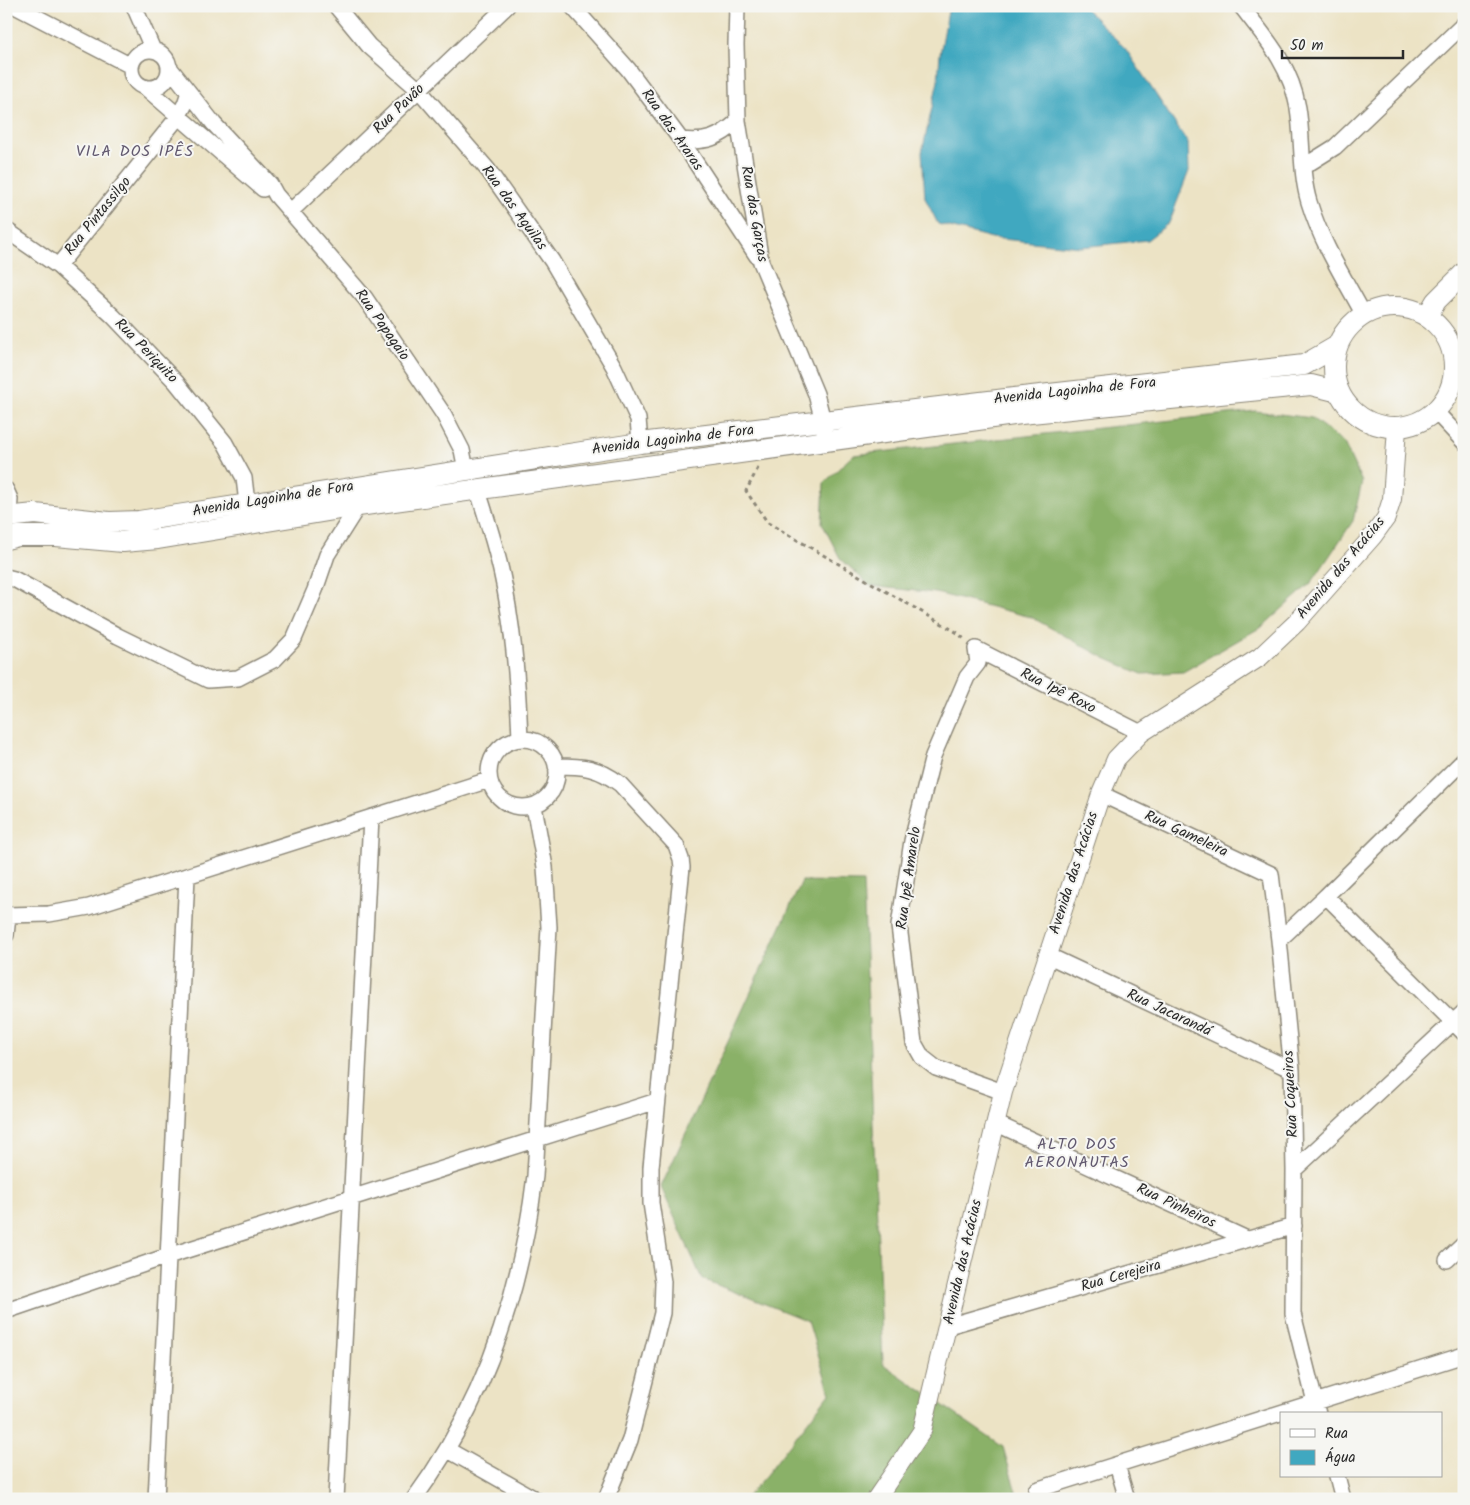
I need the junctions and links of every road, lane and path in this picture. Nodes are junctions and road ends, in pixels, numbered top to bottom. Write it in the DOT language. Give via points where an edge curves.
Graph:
graph roads {
  1 [pos="14,6"];
  2 [pos="134,6"];
  3 [pos="336,6"];
  4 [pos="508,6"];
  5 [pos="572,6"];
  6 [pos="737,6"];
  7 [pos="1241,6"];
  8 [pos="1464,24"];
  9 [pos="153,50"];
  10 [pos="131,66"];
  11 [pos="169,67"];
  12 [pos="146,88"];
  13 [pos="419,90"];
  14 [pos="189,92"];
  15 [pos="178,117"];
  16 [pos="738,121"];
  17 [pos="681,140"];
  18 [pos="1303,167"];
  19 [pos="276,195"];
  20 [pos="291,212"];
  21 [pos="6,230"];
  22 [pos="761,262"];
  23 [pos="58,266"];
  24 [pos="1464,273"];
  25 [pos="1364,315"];
  26 [pos="1426,316"];
  27 [pos="1337,346"];
  28 [pos="1459,375"];
  29 [pos="1339,392"];
  30 [pos="1435,412"];
  31 [pos="1397,428"];
  32 [pos="824,431"];
  33 [pos="1464,442"];
  34 [pos="640,443"];
  35 [pos="769,449"];
  36 [pos="466,470"];
  37 [pos="6,490"];
  38 [pos="478,491"];
  39 [pos="247,503"];
  40 [pos="358,506"];
  41 [pos="7,517"];
  42 [pos="6,539"];
  43 [pos="6,577"];
  44 [pos="976,649"];
  45 [pos="1141,733"];
  46 [pos="520,739"];
  47 [pos="1464,760"];
  48 [pos="556,766"];
  49 [pos="489,780"];
  50 [pos="1101,794"];
  51 [pos="534,806"];
  52 [pos="371,818"];
  53 [pos="1271,874"];
  54 [pos="187,876"];
  55 [pos="1326,896"];
  56 [pos="7,915"];
  57 [pos="6,935"];
  58 [pos="1280,940"];
  59 [pos="1047,955"];
  60 [pos="1460,1023"];
  61 [pos="1292,1070"];
  62 [pos="1003,1092"];
  63 [pos="657,1100"];
  64 [pos="995,1123"];
  65 [pos="538,1138"];
  66 [pos="1294,1170"];
  67 [pos="351,1198"];
  68 [pos="1294,1226"];
  69 [pos="1247,1239"];
  70 [pos="1464,1244"];
  71 [pos="168,1256"];
  72 [pos="1447,1260"];
  73 [pos="6,1311"];
  74 [pos="948,1326"];
  75 [pos="1464,1355"];
  76 [pos="1317,1408"];
  77 [pos="1303,1412"];
  78 [pos="1280,1419"];
  79 [pos="448,1450"];
  80 [pos="1117,1465"];
  81 [pos="1338,1478"];
  82 [pos="1036,1490"];
  83 [pos="156,1499"];
  84 [pos="336,1499"];
  85 [pos="414,1499"];
  86 [pos="535,1499"];
  87 [pos="606,1499"];
  88 [pos="876,1499"];
  89 [pos="1127,1499"];
  90 [pos="1343,1499"];
  1 -- 10 [label="street"];
  2 -- 9 [label="street"];
  3 -- 13 [label="street, Rua das Aguilas" via="369,46"];
  4 -- 13 [label="street, Rua Pavão"];
  5 -- 17 [label="street, Rua das Araras" via="628,69"];
  6 -- 16 [label="street, Rua das Garças"];
  7 -- 18 [label="street" via="1280,57 1291,81 1298,107"];
  8 -- 18 [label="street" via="1335,146"];
  9 -- 10 [label="street" via="137,54"];
  9 -- 11 [label="street" via="164,55"];
  10 -- 12 [label="street" via="134,80"];
  11 -- 12 [label="street" via="166,80"];
  11 -- 14 [label="street, Rua Papagaio"];
  12 -- 15 [label="street, Rua Papagaio"];
  13 -- 20 [label="street, Rua Pavão"];
  13 -- 34 [label="street, Rua das Aguilas" via="488,170 552,261 622,384 638,419"];
  14 -- 15 [label="street, Rua Pintassilgo"];
  14 -- 19 [label="street, Rua Papagaio" via="270,184"];
  15 -- 19 [label="street, Rua Papagaio" via="266,191"];
  15 -- 23 [label="street, Rua Pintassilgo"];
  16 -- 17 [label="street" via="712,139"];
  16 -- 22 [label="street, Rua das Garças"];
  17 -- 22 [label="street, Rua das Araras"];
  18 -- 25 [label="street" via="1308,201 1321,236"];
  19 -- 20 [label="street, Rua Papagaio"];
  20 -- 36 [label="street, Rua Papagaio" via="366,298 444,416 462,450"];
  21 -- 23 [label="street, Rua Periquito"];
  22 -- 32 [label="street, Rua das Garças" via="812,386"];
  23 -- 39 [label="street, Rua Periquito" via="113,316 176,382 225,443 244,478"];
  24 -- 26 [label="main road"];
  25 -- 26 [label="main road" via="1395,307 1412,309"];
  25 -- 27 [label="main road" via="1348,328"];
  26 -- 28 [label="main road" via="1440,327 1449,341"];
  27 -- 29 [label="main road" via="1334,377"];
  27 -- 32 [label="main road, Avenida Lagoinha de Fora" via="1304,365"];
  28 -- 30 [label="main road"];
  29 -- 31 [label="main road" via="1349,408 1363,419 1379,426"];
  29 -- 32 [label="main road, Avenida Lagoinha de Fora" via="1311,384"];
  30 -- 31 [label="main road" via="1418,423"];
  30 -- 33 [label="street"];
  31 -- 45 [label="street, Avenida das Acácias" via="1392,499 1386,518 1373,536 1260,657"];
  32 -- 34 [label="main road, Avenida Lagoinha de Fora"];
  32 -- 35 [label="main road, Avenida Lagoinha de Fora"];
  34 -- 36 [label="main road, Avenida Lagoinha de Fora"];
  35 -- 38 [label="main road, Avenida Lagoinha de Fora"];
  35 -- 44 [label="path" via="746,491 768,523 958,634"];
  36 -- 39 [label="main road, Avenida Lagoinha de Fora"];
  37 -- 41 [label="street" via="10,499"];
  38 -- 40 [label="main road, Avenida Lagoinha de Fora"];
  38 -- 46 [label="street" via="502,575 510,618"];
  39 -- 41 [label="main road, Avenida Lagoinha de Fora" via="109,522 35,514"];
  40 -- 42 [label="main road, Avenida Lagoinha de Fora" via="158,539 123,542 18,536"];
  40 -- 43 [label="street" via="327,554 294,639 274,659 238,678 208,680"];
  44 -- 45 [label="street, Rua Ipê Roxo"];
  44 -- 62 [label="street, Rua Ipê Amarelo" via="978,663 967,677 933,756 912,841 899,926 914,1043 922,1057 936,1068"];
  45 -- 50 [label="street, Avenida das Acácias" via="1116,758"];
  46 -- 48 [label="street" via="543,745"];
  46 -- 49 [label="street" via="511,740 498,749 489,764"];
  47 -- 55 [label="street"];
  48 -- 51 [label="street" via="553,790"];
  48 -- 63 [label="street" via="586,766 612,778 679,851 682,867"];
  49 -- 51 [label="street" via="502,801 517,807"];
  49 -- 52 [label="street"];
  50 -- 53 [label="street, Rua Gameleira"];
  50 -- 59 [label="street, Avenida das Acácias"];
  51 -- 65 [label="street" via="545,867 549,927"];
  52 -- 54 [label="street"];
  52 -- 67 [label="street"];
  53 -- 58 [label="street, Rua Coqueiros"];
  54 -- 56 [label="street" via="70,912"];
  54 -- 71 [label="street"];
  55 -- 58 [label="street"];
  55 -- 60 [label="street"];
  56 -- 57 [label="street"];
  58 -- 61 [label="street, Rua Coqueiros"];
  59 -- 61 [label="street, Rua Jacarandá"];
  59 -- 62 [label="street, Avenida das Acácias"];
  60 -- 66 [label="street"];
  61 -- 66 [label="street, Rua Coqueiros"];
  62 -- 64 [label="street, Avenida das Acácias"];
  63 -- 65 [label="street"];
  63 -- 87 [label="street" via="650,1185 663,1282 662,1313 630,1440"];
  64 -- 69 [label="street, Rua Pinheiros"];
  64 -- 74 [label="street, Avenida das Acácias"];
  65 -- 67 [label="street"];
  65 -- 79 [label="street" via="531,1213 515,1287 491,1359"];
  66 -- 68 [label="street, Rua Coqueiros"];
  67 -- 71 [label="street"];
  67 -- 84 [label="street"];
  68 -- 69 [label="street, Rua Cerejeira"];
  68 -- 76 [label="street, Rua Coqueiros" via="1293,1314"];
  69 -- 74 [label="street, Rua Cerejeira"];
  70 -- 72 [label="street"];
  71 -- 73 [label="street"];
  71 -- 83 [label="street"];
  74 -- 88 [label="street, Avenida das Acácias" via="922,1431"];
  75 -- 76 [label="street"];
  76 -- 77 [label="street"];
  78 -- 80 [label="street"];
  79 -- 85 [label="street"];
  79 -- 86 [label="street"];
  80 -- 82 [label="street"];
  80 -- 89 [label="street"];
  81 -- 90 [label="street"];
}
